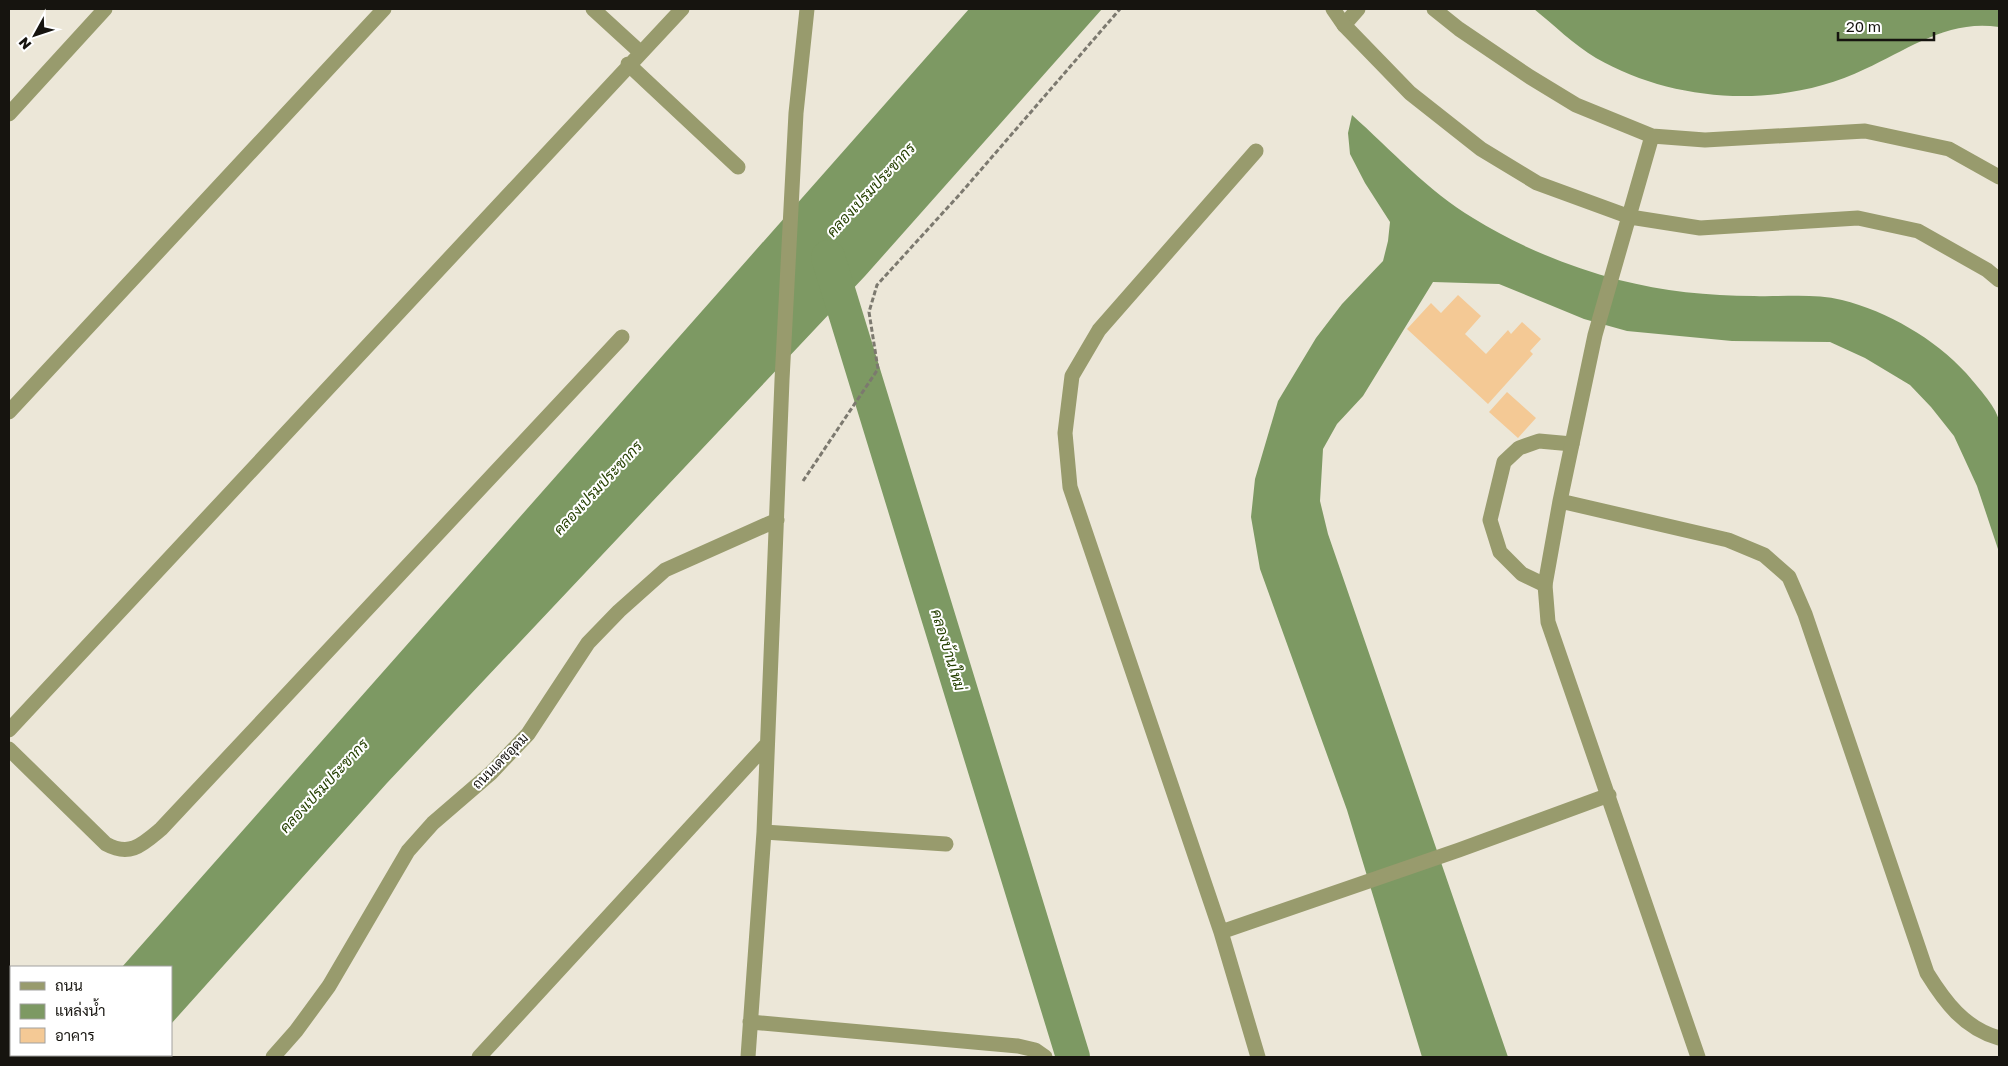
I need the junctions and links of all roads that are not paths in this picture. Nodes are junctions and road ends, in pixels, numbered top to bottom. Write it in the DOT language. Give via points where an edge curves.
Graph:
graph roads {
  1 [pos="105,9"];
  2 [pos="384,9"];
  3 [pos="593,9"];
  4 [pos="682,9"];
  5 [pos="807,9"];
  6 [pos="1333,9"];
  7 [pos="1358,9"];
  8 [pos="1434,9"];
  9 [pos="1344,25"];
  10 [pos="640,52"];
  11 [pos="628,64"];
  12 [pos="9,114"];
  13 [pos="1652,136"];
  14 [pos="1256,151"];
  15 [pos="738,167"];
  16 [pos="1999,177"];
  17 [pos="1630,217"];
  18 [pos="1999,280"];
  19 [pos="622,337"];
  20 [pos="9,412"];
  21 [pos="1572,444"];
  22 [pos="1560,501"];
  23 [pos="777,520"];
  24 [pos="1545,585"];
  25 [pos="9,730"];
  26 [pos="767,744"];
  27 [pos="9,749"];
  28 [pos="1609,795"];
  29 [pos="764,832"];
  30 [pos="946,844"];
  31 [pos="1221,932"];
  32 [pos="750,1022"];
  33 [pos="1999,1038"];
  34 [pos="273,1057"];
  35 [pos="479,1057"];
  36 [pos="748,1057"];
  37 [pos="1044,1057"];
  38 [pos="1258,1057"];
  39 [pos="1698,1057"];
  1 -- 12 [label="street"];
  2 -- 20 [label="street"];
  3 -- 10 [label="street"];
  4 -- 10 [label="street"];
  5 -- 23 [label="street" via="796,113"];
  6 -- 9 [label="street"];
  7 -- 9 [label="street"];
  8 -- 13 [label="street" via="1522,72 1576,105"];
  9 -- 17 [label="street" via="1410,93 1481,148 1537,183"];
  10 -- 11 [label="street"];
  11 -- 15 [label="street"];
  11 -- 25 [label="street"];
  13 -- 16 [label="street" via="1706,140 1865,131 1949,149"];
  13 -- 17 [label="street"];
  14 -- 31 [label="street" via="1099,330 1072,376 1065,433 1070,487"];
  17 -- 18 [label="street" via="1700,228 1858,218 1918,231"];
  17 -- 21 [label="street" via="1596,335"];
  19 -- 27 [label="street" via="278,706 142,845 118,851 106,844"];
  21 -- 22 [label="street"];
  21 -- 24 [label="street" via="1539,440 1520,448 1504,462 1490,520 1500,552 1522,574"];
  22 -- 24 [label="street"];
  22 -- 33 [label="street" via="1728,540 1764,555 1789,577 1805,614 1927,973 1958,1016 1976,1029"];
  23 -- 26 [label="street"];
  23 -- 34 [label="street, ถนนเดชอุดม" via="665,570 588,643 528,734 408,850 329,986"];
  24 -- 28 [label="street" via="1548,622"];
  26 -- 29 [label="street"];
  26 -- 35 [label="street"];
  28 -- 31 [label="street"];
  28 -- 39 [label="street"];
  29 -- 30 [label="street"];
  29 -- 32 [label="street"];
  31 -- 38 [label="street"];
  32 -- 36 [label="street"];
  32 -- 37 [label="street" via="1018,1046 1035,1050"];
}
